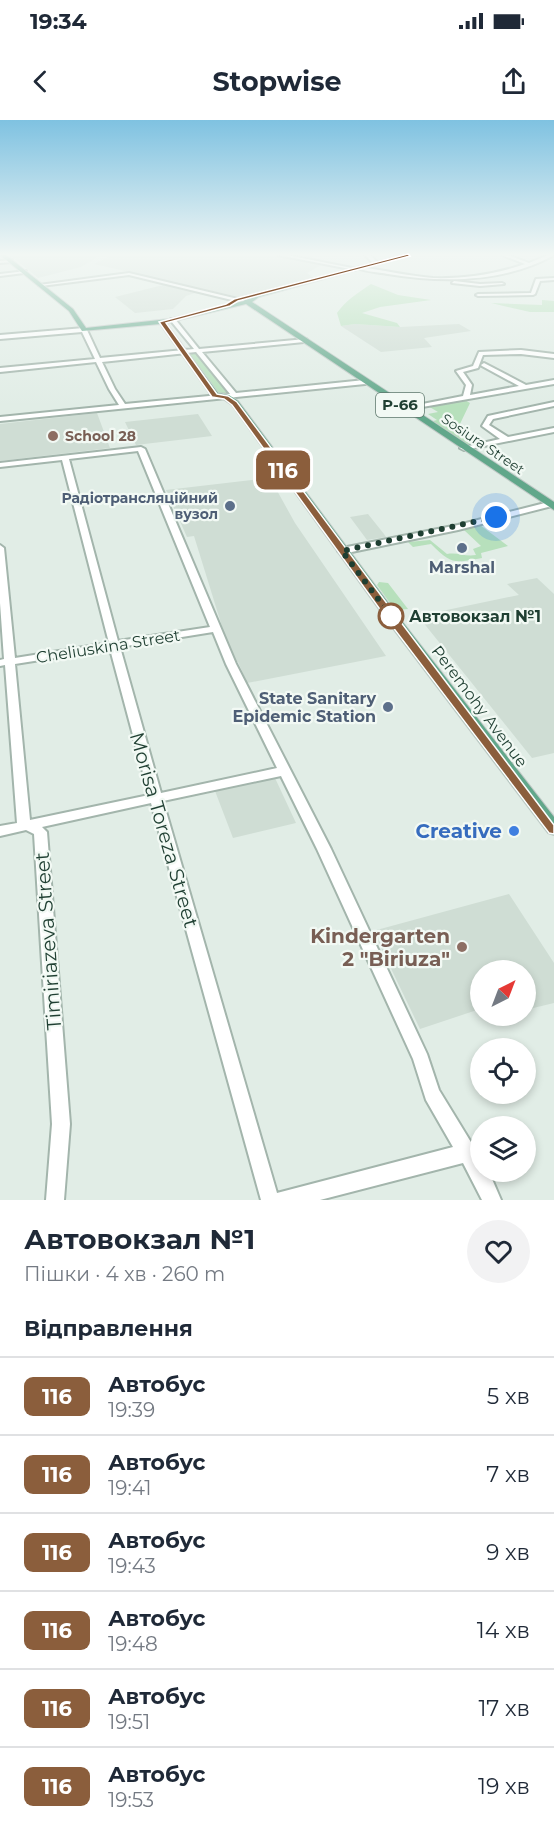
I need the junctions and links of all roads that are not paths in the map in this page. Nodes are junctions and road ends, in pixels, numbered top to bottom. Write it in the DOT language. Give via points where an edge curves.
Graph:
graph roads {
  1 [pos="66,305"];
  2 [pos="226,305"];
  3 [pos="249,305"];
  4 [pos="167,321"];
  5 [pos="84,330"];
  6 [pos="0,337"];
  7 [pos="304,340"];
  8 [pos="197,351"];
  9 [pos="184,352"];
  10 [pos="554,356"];
  11 [pos="99,361"];
  12 [pos="484,365"];
  13 [pos="0,370"];
  14 [pos="366,382"];
  15 [pos="554,382"];
  16 [pos="525,387"];
  17 [pos="230,395"];
  18 [pos="466,397"];
  19 [pos="554,404"];
  20 [pos="124,407"];
  21 [pos="405,408"];
  22 [pos="0,419"];
  23 [pos="554,430"];
  24 [pos="506,439"];
  25 [pos="464,448"];
  26 [pos="65,458"];
  27 [pos="0,465"];
  28 [pos="552,505"];
  29 [pos="0,548"];
  30 [pos="342,551"];
  31 [pos="215,629"];
  32 [pos="114,645"];
  33 [pos="5,662"];
  34 [pos="283,771"];
  35 [pos="154,800"];
  36 [pos="29,825"];
  37 [pos="554,829"];
  38 [pos="0,831"];
  39 [pos="465,1154"];
  40 [pos="55,1200"];
  41 [pos="270,1200"];
  42 [pos="284,1200"];
  43 [pos="492,1200"];
  1 -- 5 [label="main road"];
  2 -- 4 [label="main road"];
  3 -- 7 [label="main road, Sosiura Street / Р-66"];
  4 -- 5 [label="main road"];
  4 -- 8 [label="street, Peremohy Avenue"];
  4 -- 9 [label="main road, Peremohy Avenue"];
  5 -- 6 [label="street"];
  5 -- 11 [label="street"];
  7 -- 8 [label="street"];
  7 -- 14 [label="main road, Sosiura Street / Р-66"];
  8 -- 9 [label="street"];
  8 -- 17 [label="street, Peremohy Avenue"];
  9 -- 11 [label="street"];
  9 -- 17 [label="main road, Peremohy Avenue" via="215,395"];
  10 -- 18 [label="street" via="481,353 476,367 459,370 469,385"];
  11 -- 13 [label="street"];
  11 -- 20 [label="street" via="110,390"];
  12 -- 16 [label="street"];
  14 -- 17 [label="street"];
  14 -- 21 [label="main road, Sosiura Street / Р-66"];
  15 -- 16 [label="street"];
  16 -- 18 [label="street"];
  17 -- 20 [label="street"];
  17 -- 30 [label="main road, Peremohy Avenue"];
  18 -- 21 [label="street"];
  19 -- 24 [label="street" via="490,417 485,426"];
  20 -- 22 [label="street"];
  21 -- 25 [label="main road, Sosiura Street / Р-66"];
  23 -- 24 [label="street"];
  24 -- 25 [label="street"];
  25 -- 28 [label="main road, Sosiura Street / Р-66"];
  26 -- 27 [label="street"];
  26 -- 31 [label="street" via="141,449"];
  26 -- 32 [label="street, Morisa Toreza Street"];
  28 -- 30 [label="street"];
  29 -- 33 [label="street, Timiriazeva Street"];
  30 -- 37 [label="main road, Peremohy Avenue"];
  31 -- 32 [label="street, Cheliuskina Street"];
  31 -- 34 [label="street"];
  32 -- 33 [label="street, Cheliuskina Street"];
  32 -- 35 [label="street, Morisa Toreza Street"];
  33 -- 36 [label="street, Timiriazeva Street" via="24,822"];
  34 -- 35 [label="street"];
  34 -- 39 [label="street" via="324,849 422,1059 432,1094"];
  35 -- 36 [label="street"];
  35 -- 41 [label="street, Morisa Toreza Street"];
  36 -- 38 [label="street"];
  36 -- 40 [label="street, Timiriazeva Street" via="40,832 61,1124"];
  39 -- 42 [label="street"];
  39 -- 43 [label="street"];
}
